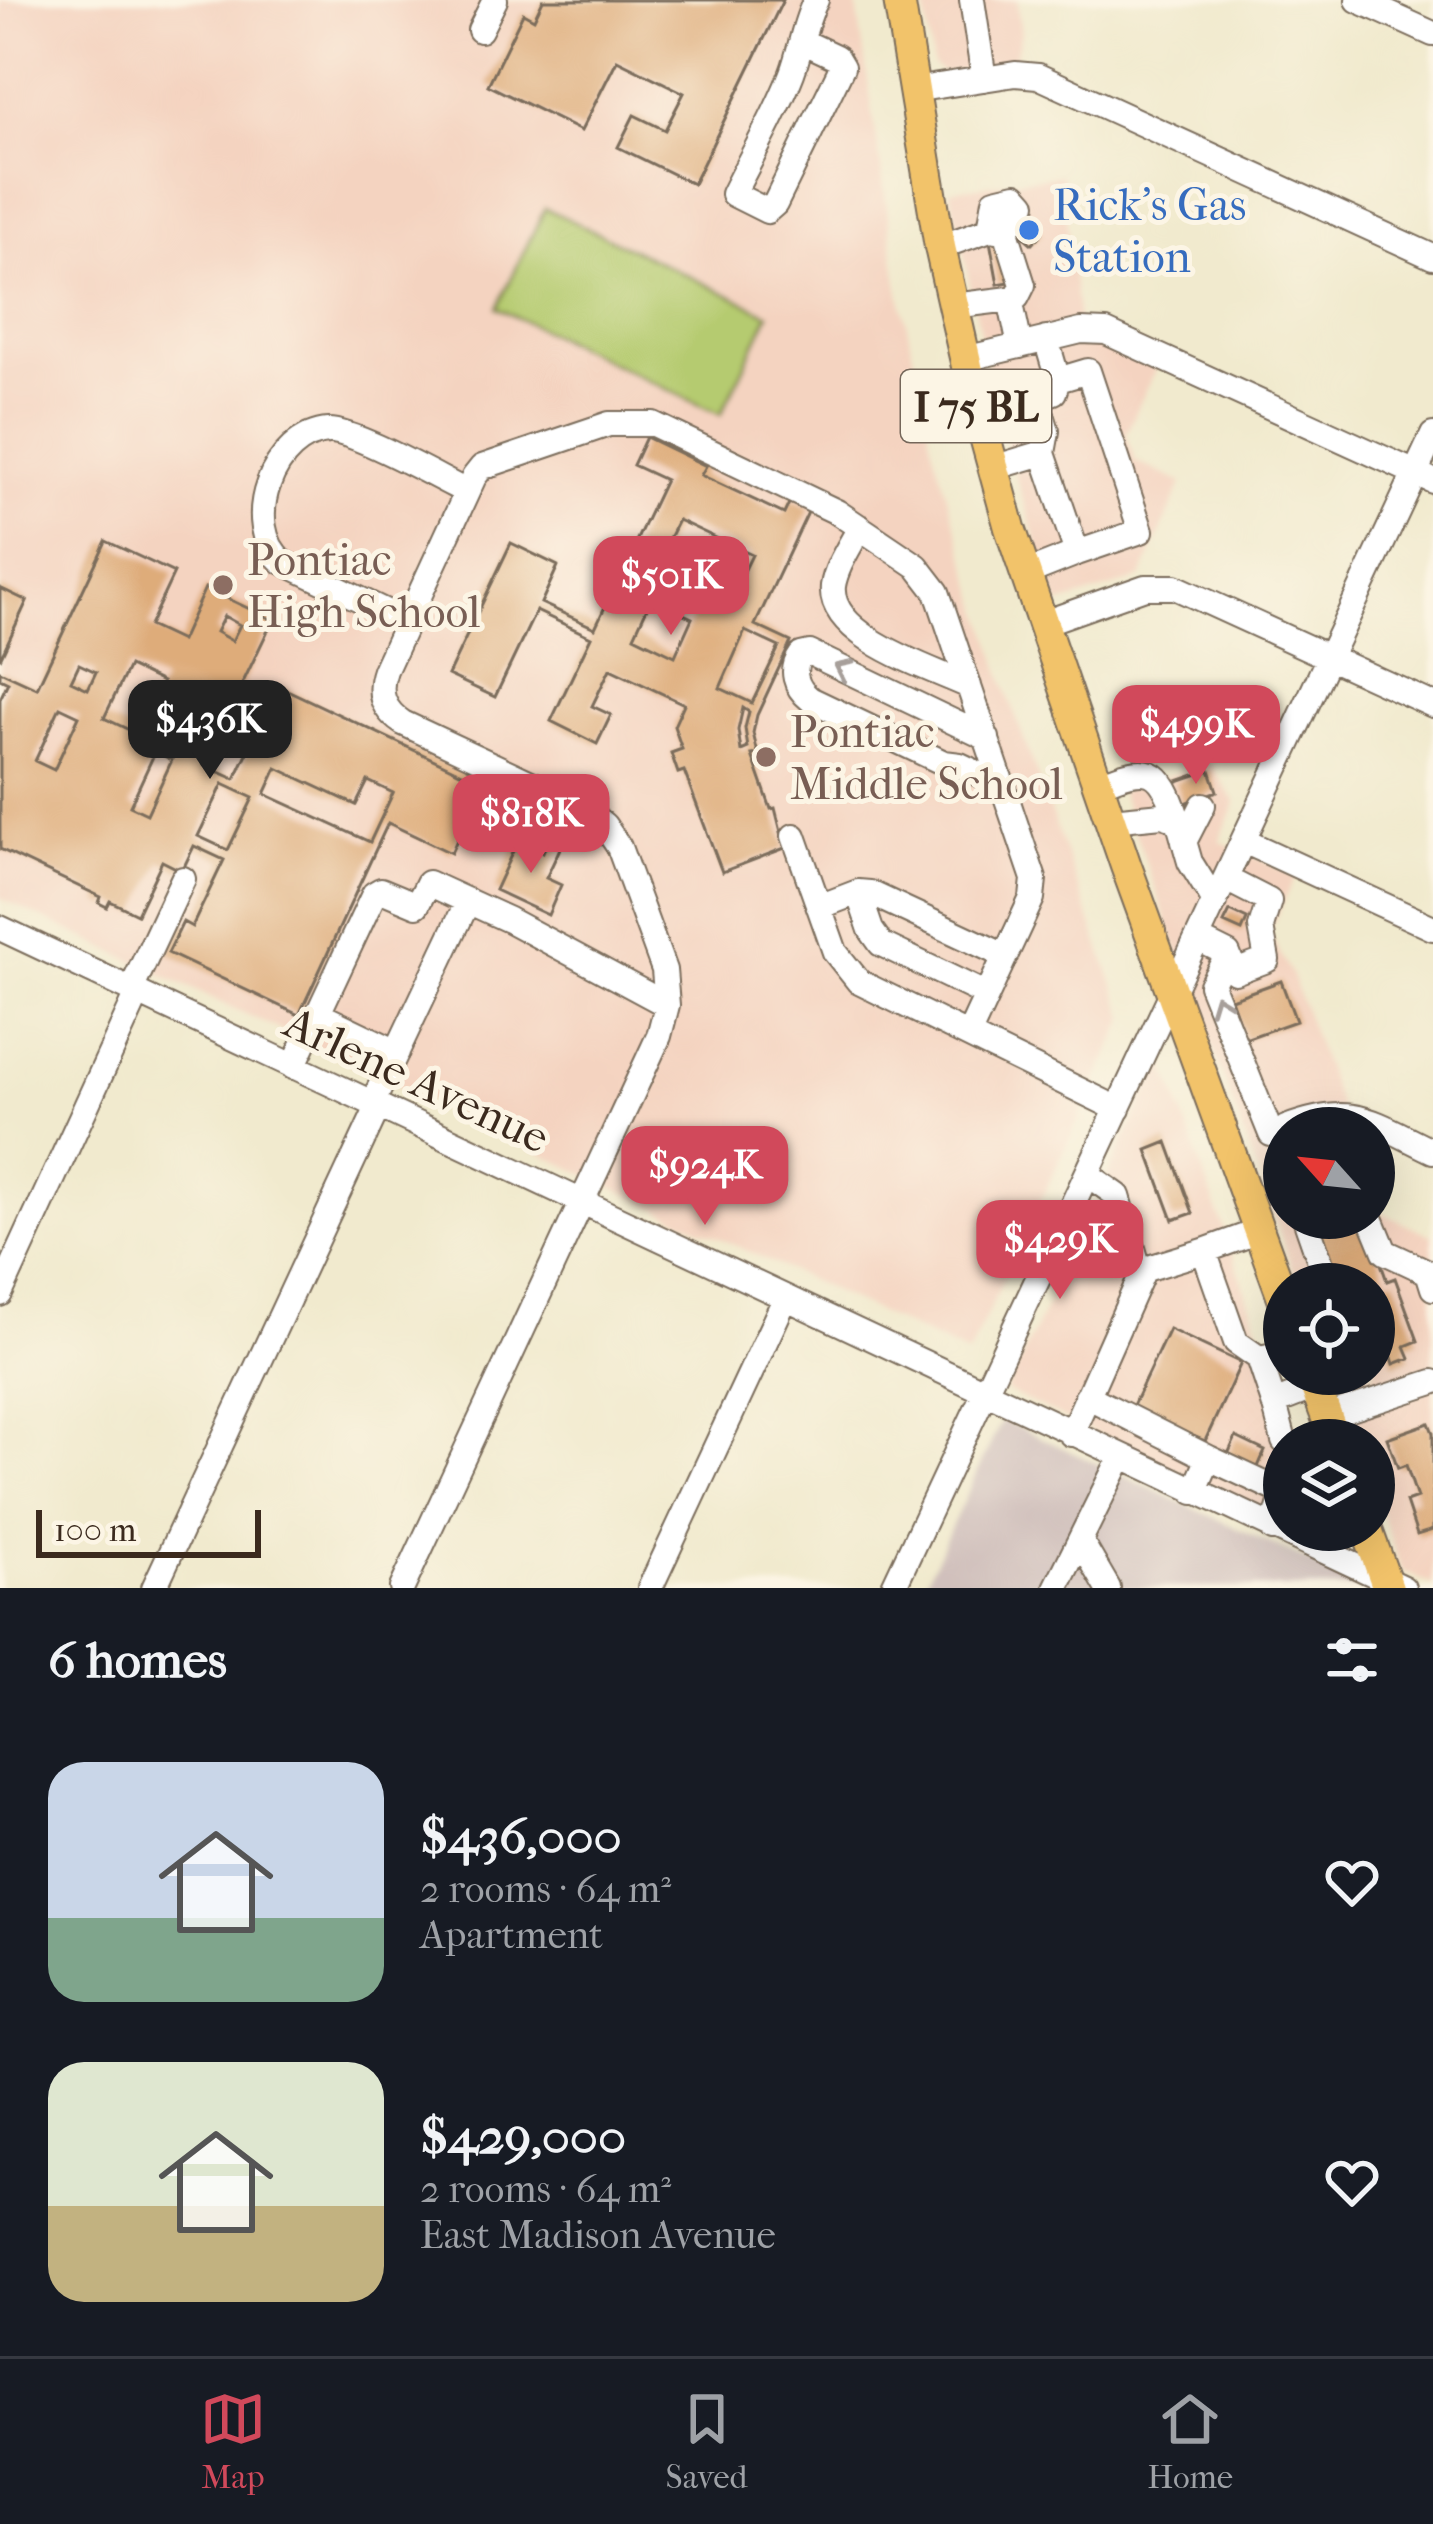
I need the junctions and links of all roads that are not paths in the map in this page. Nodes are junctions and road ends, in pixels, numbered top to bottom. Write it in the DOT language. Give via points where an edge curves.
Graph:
graph roads {
  1 [pos="495,0"];
  2 [pos="816,0"];
  3 [pos="899,0"];
  4 [pos="972,0"];
  5 [pos="1358,0"];
  6 [pos="480,30"];
  7 [pos="1433,34"];
  8 [pos="802,41"];
  9 [pos="984,79"];
  10 [pos="913,90"];
  11 [pos="940,247"];
  12 [pos="1433,257"];
  13 [pos="1010,299"];
  14 [pos="953,307"];
  15 [pos="1046,339"];
  16 [pos="1020,346"];
  17 [pos="965,359"];
  18 [pos="1058,380"];
  19 [pos="1433,435"];
  20 [pos="1043,453"];
  21 [pos="993,468"];
  22 [pos="1424,477"];
  23 [pos="467,492"];
  24 [pos="860,526"];
  25 [pos="1077,554"];
  26 [pos="1024,574"];
  27 [pos="407,622"];
  28 [pos="1041,625"];
  29 [pos="1330,657"];
  30 [pos="969,686"];
  31 [pos="1433,704"];
  32 [pos="986,738"];
  33 [pos="1098,785"];
  34 [pos="1004,786"];
  35 [pos="1203,806"];
  36 [pos="1111,820"];
  37 [pos="1181,831"];
  38 [pos="794,836"];
  39 [pos="1244,841"];
  40 [pos="183,879"];
  41 [pos="1220,891"];
  42 [pos="858,892"];
  43 [pos="468,901"];
  44 [pos="819,907"];
  45 [pos="0,928"];
  46 [pos="1433,928"];
  47 [pos="1198,938"];
  48 [pos="1228,954"];
  49 [pos="1005,956"];
  50 [pos="135,992"];
  51 [pos="1173,992"];
  52 [pos="987,995"];
  53 [pos="667,1005"];
  54 [pos="318,1015"];
  55 [pos="969,1034"];
  56 [pos="397,1052"];
  57 [pos="1239,1054"];
  58 [pos="293,1066"];
  59 [pos="1201,1069"];
  60 [pos="1252,1086"];
  61 [pos="1212,1101"];
  62 [pos="375,1105"];
  63 [pos="1266,1107"];
  64 [pos="1118,1109"];
  65 [pos="1395,1134"];
  66 [pos="1263,1137"];
  67 [pos="1230,1150"];
  68 [pos="1433,1150"];
  69 [pos="1087,1174"];
  70 [pos="582,1203"];
  71 [pos="1259,1231"];
  72 [pos="1379,1239"];
  73 [pos="1204,1251"];
  74 [pos="1271,1263"];
  75 [pos="1139,1271"];
  76 [pos="1433,1288"];
  77 [pos="0,1294"];
  78 [pos="784,1299"];
  79 [pos="1263,1353"];
  80 [pos="1433,1382"];
  81 [pos="984,1393"];
  82 [pos="1273,1395"];
  83 [pos="1288,1395"];
  84 [pos="1087,1396"];
  85 [pos="1274,1403"];
  86 [pos="1278,1419"];
  87 [pos="1352,1419"];
  88 [pos="1071,1434"];
  89 [pos="1121,1457"];
  90 [pos="1209,1459"];
  91 [pos="1263,1483"];
  92 [pos="1194,1492"];
  93 [pos="1263,1524"];
  94 [pos="1080,1540"];
  95 [pos="1320,1551"];
  96 [pos="1377,1551"];
  97 [pos="1392,1585"];
  98 [pos="154,1588"];
  99 [pos="402,1588"];
  100 [pos="650,1588"];
  101 [pos="893,1588"];
  102 [pos="1056,1588"];
  103 [pos="1108,1588"];
  1 -- 6 [label="street"];
  2 -- 8 [label="street"];
  3 -- 10 [label="main road, I 75 BL"];
  4 -- 9 [label="street"];
  5 -- 7 [label="street"];
  8 -- 8 [label="street" via="733,194 767,211 842,67"];
  9 -- 10 [label="street"];
  9 -- 12 [label="street" via="1043,78"];
  10 -- 11 [label="main road, I 75 BL"];
  11 -- 13 [label="street" via="998,230 1023,286"];
  11 -- 14 [label="main road, I 75 BL"];
  13 -- 14 [label="street"];
  13 -- 16 [label="street"];
  14 -- 17 [label="main road, I 75 BL"];
  15 -- 16 [label="street"];
  15 -- 18 [label="street"];
  15 -- 22 [label="street" via="1111,333"];
  16 -- 17 [label="street"];
  17 -- 21 [label="main road, I 75 BL"];
  18 -- 20 [label="street" via="1054,392 1036,398 1047,431"];
  18 -- 25 [label="street" via="1088,371 1141,531"];
  19 -- 22 [label="street"];
  20 -- 21 [label="street"];
  20 -- 25 [label="street"];
  21 -- 26 [label="main road, I 75 BL"];
  22 -- 29 [label="street"];
  23 -- 24 [label="street" via="493,460 640,422"];
  23 -- 27 [label="street"];
  23 -- 27 [label="street" via="332,431 288,452 267,493 261,525 276,556"];
  24 -- 30 [label="street" via="932,583"];
  24 -- 30 [label="street" via="835,579 843,621"];
  25 -- 26 [label="street"];
  26 -- 28 [label="main road, I 75 BL"];
  27 -- 53 [label="street" via="382,678 387,709 604,825 664,970"];
  28 -- 29 [label="street" via="1168,586"];
  28 -- 33 [label="main road, I 75 BL"];
  29 -- 31 [label="street"];
  29 -- 39 [label="street"];
  30 -- 32 [label="street"];
  32 -- 34 [label="street"];
  32 -- 34 [label="street, one-way" via="810,653 796,662 797,684 809,699"];
  33 -- 36 [label="main road, I 75 BL"];
  33 -- 37 [label="street" via="1151,772 1169,793"];
  34 -- 49 [label="street" via="1034,879"];
  35 -- 37 [label="street"];
  36 -- 37 [label="street" via="1162,815"];
  36 -- 51 [label="main road, I 75 BL"];
  37 -- 41 [label="street" via="1190,862"];
  38 -- 44 [label="street"];
  39 -- 41 [label="street"];
  39 -- 46 [label="street"];
  40 -- 50 [label="street"];
  41 -- 47 [label="street"];
  41 -- 48 [label="street" via="1269,902 1261,927 1268,960 1235,972"];
  42 -- 44 [label="street"];
  42 -- 49 [label="street"];
  42 -- 52 [label="street" via="880,944"];
  43 -- 53 [label="street"];
  43 -- 54 [label="street" via="428,883 417,905 377,891"];
  43 -- 56 [label="street"];
  44 -- 55 [label="street" via="835,952 859,982"];
  45 -- 50 [label="street, Arlene Avenue"];
  47 -- 48 [label="street"];
  47 -- 51 [label="street"];
  57 -- 48 [label="street, one-way" via="1211,985"];
  49 -- 52 [label="street"];
  50 -- 58 [label="street, Arlene Avenue"];
  50 -- 77 [label="street"];
  51 -- 59 [label="main road, I 75 BL"];
  51 -- 64 [label="street"];
  52 -- 55 [label="street"];
  53 -- 70 [label="street"];
  54 -- 56 [label="street"];
  54 -- 58 [label="street"];
  55 -- 64 [label="street"];
  56 -- 62 [label="street"];
  57 -- 59 [label="street"];
  57 -- 60 [label="street"];
  58 -- 62 [label="street, Arlene Avenue"];
  59 -- 61 [label="main road, I 75 BL"];
  60 -- 61 [label="street"];
  60 -- 63 [label="street"];
  61 -- 67 [label="main road, I 75 BL"];
  62 -- 70 [label="street, Arlene Avenue"];
  62 -- 98 [label="street"];
  64 -- 69 [label="street"];
  65 -- 68 [label="street"];
  66 -- 67 [label="street"];
  67 -- 71 [label="main road, I 75 BL"];
  69 -- 75 [label="street" via="1118,1196"];
  69 -- 81 [label="street"];
  70 -- 78 [label="street, Arlene Avenue"];
  70 -- 99 [label="street"];
  71 -- 73 [label="street"];
  71 -- 74 [label="main road, I 75 BL"];
  72 -- 76 [label="street" via="1384,1252 1428,1272"];
  73 -- 75 [label="street"];
  73 -- 79 [label="street" via="1237,1342"];
  75 -- 84 [label="street"];
  78 -- 81 [label="street, Arlene Avenue"];
  78 -- 100 [label="street"];
  80 -- 87 [label="street"];
  81 -- 88 [label="street, Arlene Avenue"];
  81 -- 101 [label="street"];
  82 -- 85 [label="street"];
  83 -- 85 [label="street"];
  84 -- 88 [label="street"];
  84 -- 90 [label="street"];
  85 -- 86 [label="street"];
  88 -- 89 [label="street, Arlene Avenue"];
  89 -- 92 [label="street, Arlene Avenue"];
  89 -- 94 [label="street"];
  90 -- 91 [label="street"];
  90 -- 92 [label="street"];
  92 -- 93 [label="street, Arlene Avenue"];
  94 -- 102 [label="street"];
  94 -- 103 [label="street"];
  95 -- 97 [label="street, Arlene Avenue"];
  96 -- 97 [label="main road"];
}
